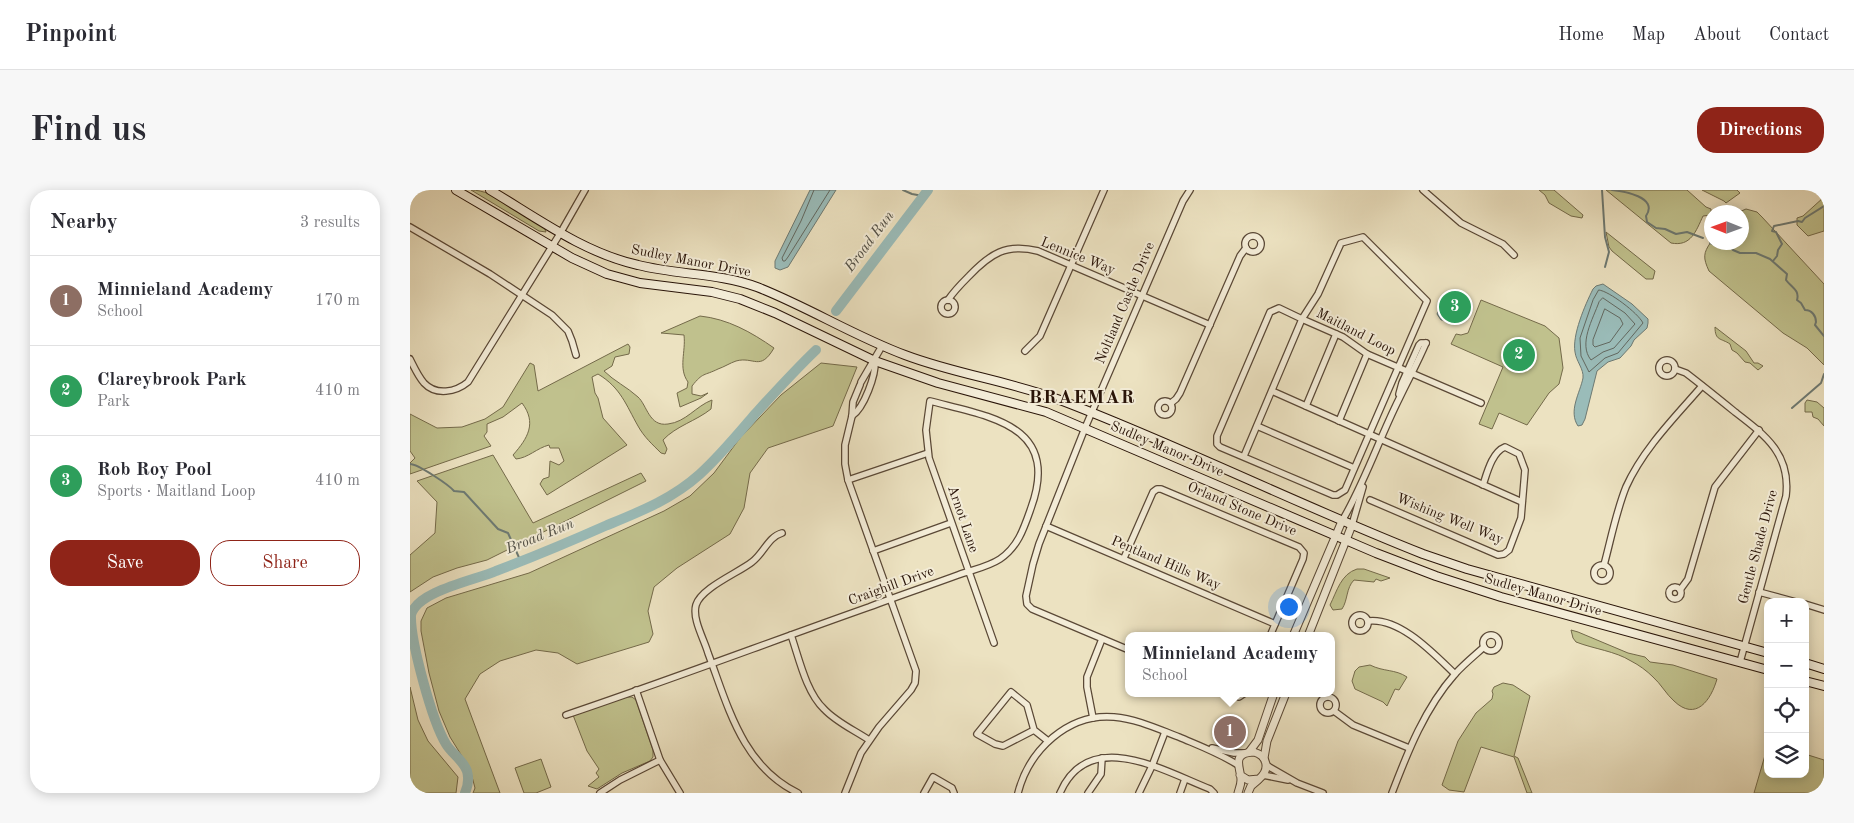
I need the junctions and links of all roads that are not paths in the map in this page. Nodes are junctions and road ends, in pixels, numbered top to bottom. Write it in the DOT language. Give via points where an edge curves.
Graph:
graph roads {
  1 [pos="456,190"];
  2 [pos="490,190"];
  3 [pos="585,190"];
  4 [pos="1104,190"];
  5 [pos="1190,190"];
  6 [pos="1424,190"];
  7 [pos="410,227"];
  8 [pos="560,232"];
  9 [pos="552,246"];
  10 [pos="1246,248"];
  11 [pos="1514,255"];
  12 [pos="1071,265"];
  13 [pos="522,295"];
  14 [pos="1142,296"];
  15 [pos="948,300"];
  16 [pos="1302,319"];
  17 [pos="1210,325"];
  18 [pos="1336,334"];
  19 [pos="882,346"];
  20 [pos="1025,351"];
  21 [pos="1368,354"];
  22 [pos="576,355"];
  23 [pos="410,359"];
  24 [pos="875,361"];
  25 [pos="1398,367"];
  26 [pos="1675,369"];
  27 [pos="1410,372"];
  28 [pos="865,373"];
  29 [pos="1702,386"];
  30 [pos="1272,391"];
  31 [pos="857,392"];
  32 [pos="930,401"];
  33 [pos="1171,403"];
  34 [pos="1482,403"];
  35 [pos="1306,406"];
  36 [pos="1092,412"];
  37 [pos="852,416"];
  38 [pos="1339,421"];
  39 [pos="1257,426"];
  40 [pos="1085,428"];
  41 [pos="1759,430"];
  42 [pos="1369,435"];
  43 [pos="1381,440"];
  44 [pos="928,453"];
  45 [pos="1244,456"];
  46 [pos="1354,468"];
  47 [pos="1366,475"];
  48 [pos="848,480"];
  49 [pos="1483,485"];
  50 [pos="1370,500"];
  51 [pos="1522,502"];
  52 [pos="1342,521"];
  53 [pos="951,523"];
  54 [pos="1352,525"];
  55 [pos="1046,526"];
  56 [pos="782,533"];
  57 [pos="1336,535"];
  58 [pos="1346,540"];
  59 [pos="873,551"];
  60 [pos="1124,558"];
  61 [pos="1604,565"];
  62 [pos="968,572"];
  63 [pos="1680,590"];
  64 [pos="1759,592"];
  65 [pos="1781,598"];
  66 [pos="891,599"];
  67 [pos="1809,605"];
  68 [pos="1824,610"];
  69 [pos="1368,621"];
  70 [pos="1275,624"];
  71 [pos="1272,632"];
  72 [pos="1296,632"];
  73 [pos="1310,632"];
  74 [pos="791,635"];
  75 [pos="1102,639"];
  76 [pos="994,643"];
  77 [pos="1744,646"];
  78 [pos="1484,647"];
  79 [pos="1125,648"];
  80 [pos="1764,652"];
  81 [pos="1740,662"];
  82 [pos="712,663"];
  83 [pos="1809,664"];
  84 [pos="1764,669"];
  85 [pos="1824,669"];
  86 [pos="1455,674"];
  87 [pos="1809,682"];
  88 [pos="1824,686"];
  89 [pos="636,690"];
  90 [pos="1273,697"];
  91 [pos="1284,697"];
  92 [pos="1334,711"];
  93 [pos="566,715"];
  94 [pos="1093,718"];
  95 [pos="1034,730"];
  96 [pos="1165,732"];
  97 [pos="869,740"];
  98 [pos="1048,741"];
  99 [pos="1205,747"];
  100 [pos="1409,748"];
  101 [pos="1247,752"];
  102 [pos="1102,758"];
  103 [pos="660,760"];
  104 [pos="1265,762"];
  105 [pos="1238,765"];
  106 [pos="1152,766"];
  107 [pos="1240,775"];
  108 [pos="1261,777"];
  109 [pos="1185,779"];
  110 [pos="1297,783"];
  111 [pos="1314,791"];
  112 [pos="600,793"];
  113 [pos="680,793"];
  114 [pos="798,793"];
  115 [pos="845,793"];
  116 [pos="924,793"];
  117 [pos="954,793"];
  118 [pos="1018,793"];
  119 [pos="1060,793"];
  120 [pos="1088,793"];
  121 [pos="1139,793"];
  122 [pos="1180,793"];
  123 [pos="1214,793"];
  124 [pos="1238,793"];
  125 [pos="1248,793"];
  126 [pos="1323,793"];
  127 [pos="1392,793"];
  1 -- 9 [label="main road, Sudley Manor Drive"];
  2 -- 8 [label="main road, Sudley Manor Drive"];
  3 -- 8 [label="street"];
  4 -- 12 [label="street"];
  5 -- 14 [label="street, Noltland Castle Drive"];
  6 -- 11 [label="street" via="1461,224 1504,244"];
  7 -- 13 [label="street"];
  8 -- 9 [label="street"];
  8 -- 19 [label="main road, Sudley Manor Drive" via="617,260 655,269 723,278 759,288"];
  9 -- 13 [label="street"];
  9 -- 24 [label="main road, Sudley Manor Drive" via="589,266 622,278 740,299"];
  10 -- 17 [label="street"];
  12 -- 14 [label="street, Lennice Way"];
  12 -- 15 [label="street, Lennice Way" via="1029,249 1005,250 982,262"];
  12 -- 20 [label="street" via="1040,336"];
  13 -- 22 [label="street" via="565,327"];
  13 -- 23 [label="street" via="471,378 461,387 445,391 430,388"];
  14 -- 17 [label="street, Lennice Way"];
  14 -- 36 [label="street, Noltland Castle Drive"];
  16 -- 18 [label="street, Maitland Loop"];
  16 -- 25 [label="street, Maitland Loop" via="1318,294 1341,243 1363,237 1427,301"];
  16 -- 30 [label="street"];
  16 -- 45 [label="street" via="1279,308 1270,312 1217,436 1220,447"];
  17 -- 33 [label="street" via="1180,394"];
  18 -- 21 [label="street, Maitland Loop"];
  18 -- 35 [label="street"];
  19 -- 24 [label="street"];
  19 -- 36 [label="main road, Sudley Manor Drive" via="929,364 1038,392"];
  21 -- 25 [label="street, Maitland Loop"];
  21 -- 38 [label="street"];
  24 -- 28 [label="street"];
  24 -- 37 [label="street" via="873,379 858,411"];
  24 -- 40 [label="main road, Sudley Manor Drive" via="938,383 1046,412"];
  25 -- 27 [label="street, Maitland Loop"];
  25 -- 42 [label="street"];
  26 -- 29 [label="street, Gentle Shade Drive"];
  27 -- 34 [label="street, Maitland Loop"];
  27 -- 43 [label="street"];
  28 -- 31 [label="street"];
  28 -- 31 [label="street" via="857,383"];
  29 -- 41 [label="street, Gentle Shade Drive"];
  29 -- 61 [label="street" via="1633,473 1620,505"];
  30 -- 35 [label="street"];
  30 -- 39 [label="street"];
  31 -- 37 [label="street"];
  32 -- 44 [label="street, Arnot Lane" via="926,430"];
  32 -- 62 [label="street, Craighill Drive" via="1008,424 1026,440 1038,464 1037,492 1019,539 997,560"];
  35 -- 38 [label="street"];
  36 -- 40 [label="street, Noltland Castle Drive"];
  36 -- 52 [label="main road, Sudley Manor Drive"];
  37 -- 48 [label="street" via="845,445"];
  38 -- 42 [label="street"];
  39 -- 45 [label="street"];
  39 -- 46 [label="street"];
  40 -- 55 [label="street"];
  40 -- 57 [label="main road, Sudley Manor Drive"];
  41 -- 63 [label="street" via="1715,487 1688,579"];
  41 -- 64 [label="street, Gentle Shade Drive" via="1782,461 1787,487"];
  42 -- 43 [label="street"];
  42 -- 46 [label="street"];
  43 -- 47 [label="street"];
  43 -- 49 [label="street"];
  44 -- 48 [label="street"];
  44 -- 53 [label="street, Arnot Lane"];
  45 -- 46 [label="street" via="1337,495 1345,490"];
  47 -- 52 [label="street"];
  47 -- 54 [label="street"];
  48 -- 59 [label="street"];
  49 -- 51 [label="street"];
  49 -- 51 [label="street, Wishing Well Way" via="1499,449 1512,450 1520,454 1524,464"];
  50 -- 51 [label="street, Wishing Well Way" via="1501,556 1509,550 1519,525"];
  52 -- 54 [label="main road, Sudley Manor Drive"];
  52 -- 57 [label="street"];
  53 -- 59 [label="street"];
  53 -- 62 [label="street, Arnot Lane"];
  54 -- 58 [label="street"];
  54 -- 77 [label="main road, Sudley Manor Drive" via="1467,569"];
  55 -- 60 [label="street, Pentland Hills Way"];
  55 -- 75 [label="street" via="1032,564 1027,604"];
  56 -- 82 [label="street" via="774,536 752,562 698,600 696,616"];
  57 -- 58 [label="main road, Sudley Manor Drive"];
  57 -- 72 [label="street"];
  58 -- 73 [label="street"];
  58 -- 81 [label="main road, Sudley Manor Drive" via="1468,587"];
  59 -- 66 [label="street"];
  60 -- 70 [label="street, Pentland Hills Way"];
  60 -- 70 [label="street, Orland Stone Drive" via="1157,489 1299,547 1304,559"];
  62 -- 66 [label="street, Craighill Drive"];
  62 -- 76 [label="street, Arnot Lane"];
  64 -- 65 [label="street"];
  64 -- 77 [label="street, Gentle Shade Drive"];
  66 -- 74 [label="street, Craighill Drive"];
  66 -- 97 [label="street" via="916,676 912,690"];
  67 -- 68 [label="street"];
  69 -- 86 [label="street" via="1384,622 1405,632"];
  70 -- 71 [label="street, Orland Stone Drive"];
  74 -- 82 [label="street, Craighill Drive"];
  74 -- 97 [label="street" via="811,690 822,708"];
  75 -- 79 [label="street"];
  75 -- 94 [label="street" via="1087,677"];
  77 -- 80 [label="main road, Sudley Manor Drive"];
  77 -- 81 [label="street, Gentle Shade Drive"];
  78 -- 86 [label="street"];
  81 -- 84 [label="main road, Sudley Manor Drive"];
  82 -- 89 [label="street, Craighill Drive"];
  82 -- 114 [label="street" via="734,724 748,748 777,780"];
  83 -- 85 [label="main road"];
  86 -- 100 [label="street" via="1434,702"];
  87 -- 88 [label="main road"];
  89 -- 93 [label="street, Craighill Drive"];
  89 -- 103 [label="street"];
  90 -- 101 [label="street" via="1258,740"];
  91 -- 104 [label="street" via="1266,740"];
  92 -- 100 [label="street" via="1353,725"];
  94 -- 96 [label="street" via="1130,719"];
  94 -- 98 [label="street"];
  95 -- 95 [label="street" via="1027,705 1011,692 977,734 1003,746"];
  95 -- 98 [label="street"];
  96 -- 99 [label="street"];
  96 -- 106 [label="street"];
  97 -- 115 [label="street"];
  98 -- 118 [label="street" via="1027,768"];
  99 -- 101 [label="street" via="1234,753"];
  99 -- 105 [label="street"];
  100 -- 127 [label="street"];
  101 -- 104 [label="street" via="1257,752"];
  101 -- 105 [label="street"];
  102 -- 106 [label="street" via="1121,757"];
  102 -- 119 [label="street" via="1078,769"];
  102 -- 120 [label="street" via="1101,774"];
  103 -- 112 [label="street"];
  103 -- 113 [label="street"];
  104 -- 108 [label="street"];
  104 -- 110 [label="street"];
  105 -- 107 [label="street"];
  106 -- 109 [label="street"];
  106 -- 121 [label="street"];
  107 -- 108 [label="street" via="1248,780"];
  107 -- 124 [label="street"];
  108 -- 110 [label="street"];
  108 -- 125 [label="street"];
  109 -- 122 [label="street"];
  109 -- 123 [label="street"];
  110 -- 111 [label="street"];
  111 -- 126 [label="street"];
  116 -- 117 [label="street" via="933,777 952,788"];
}
